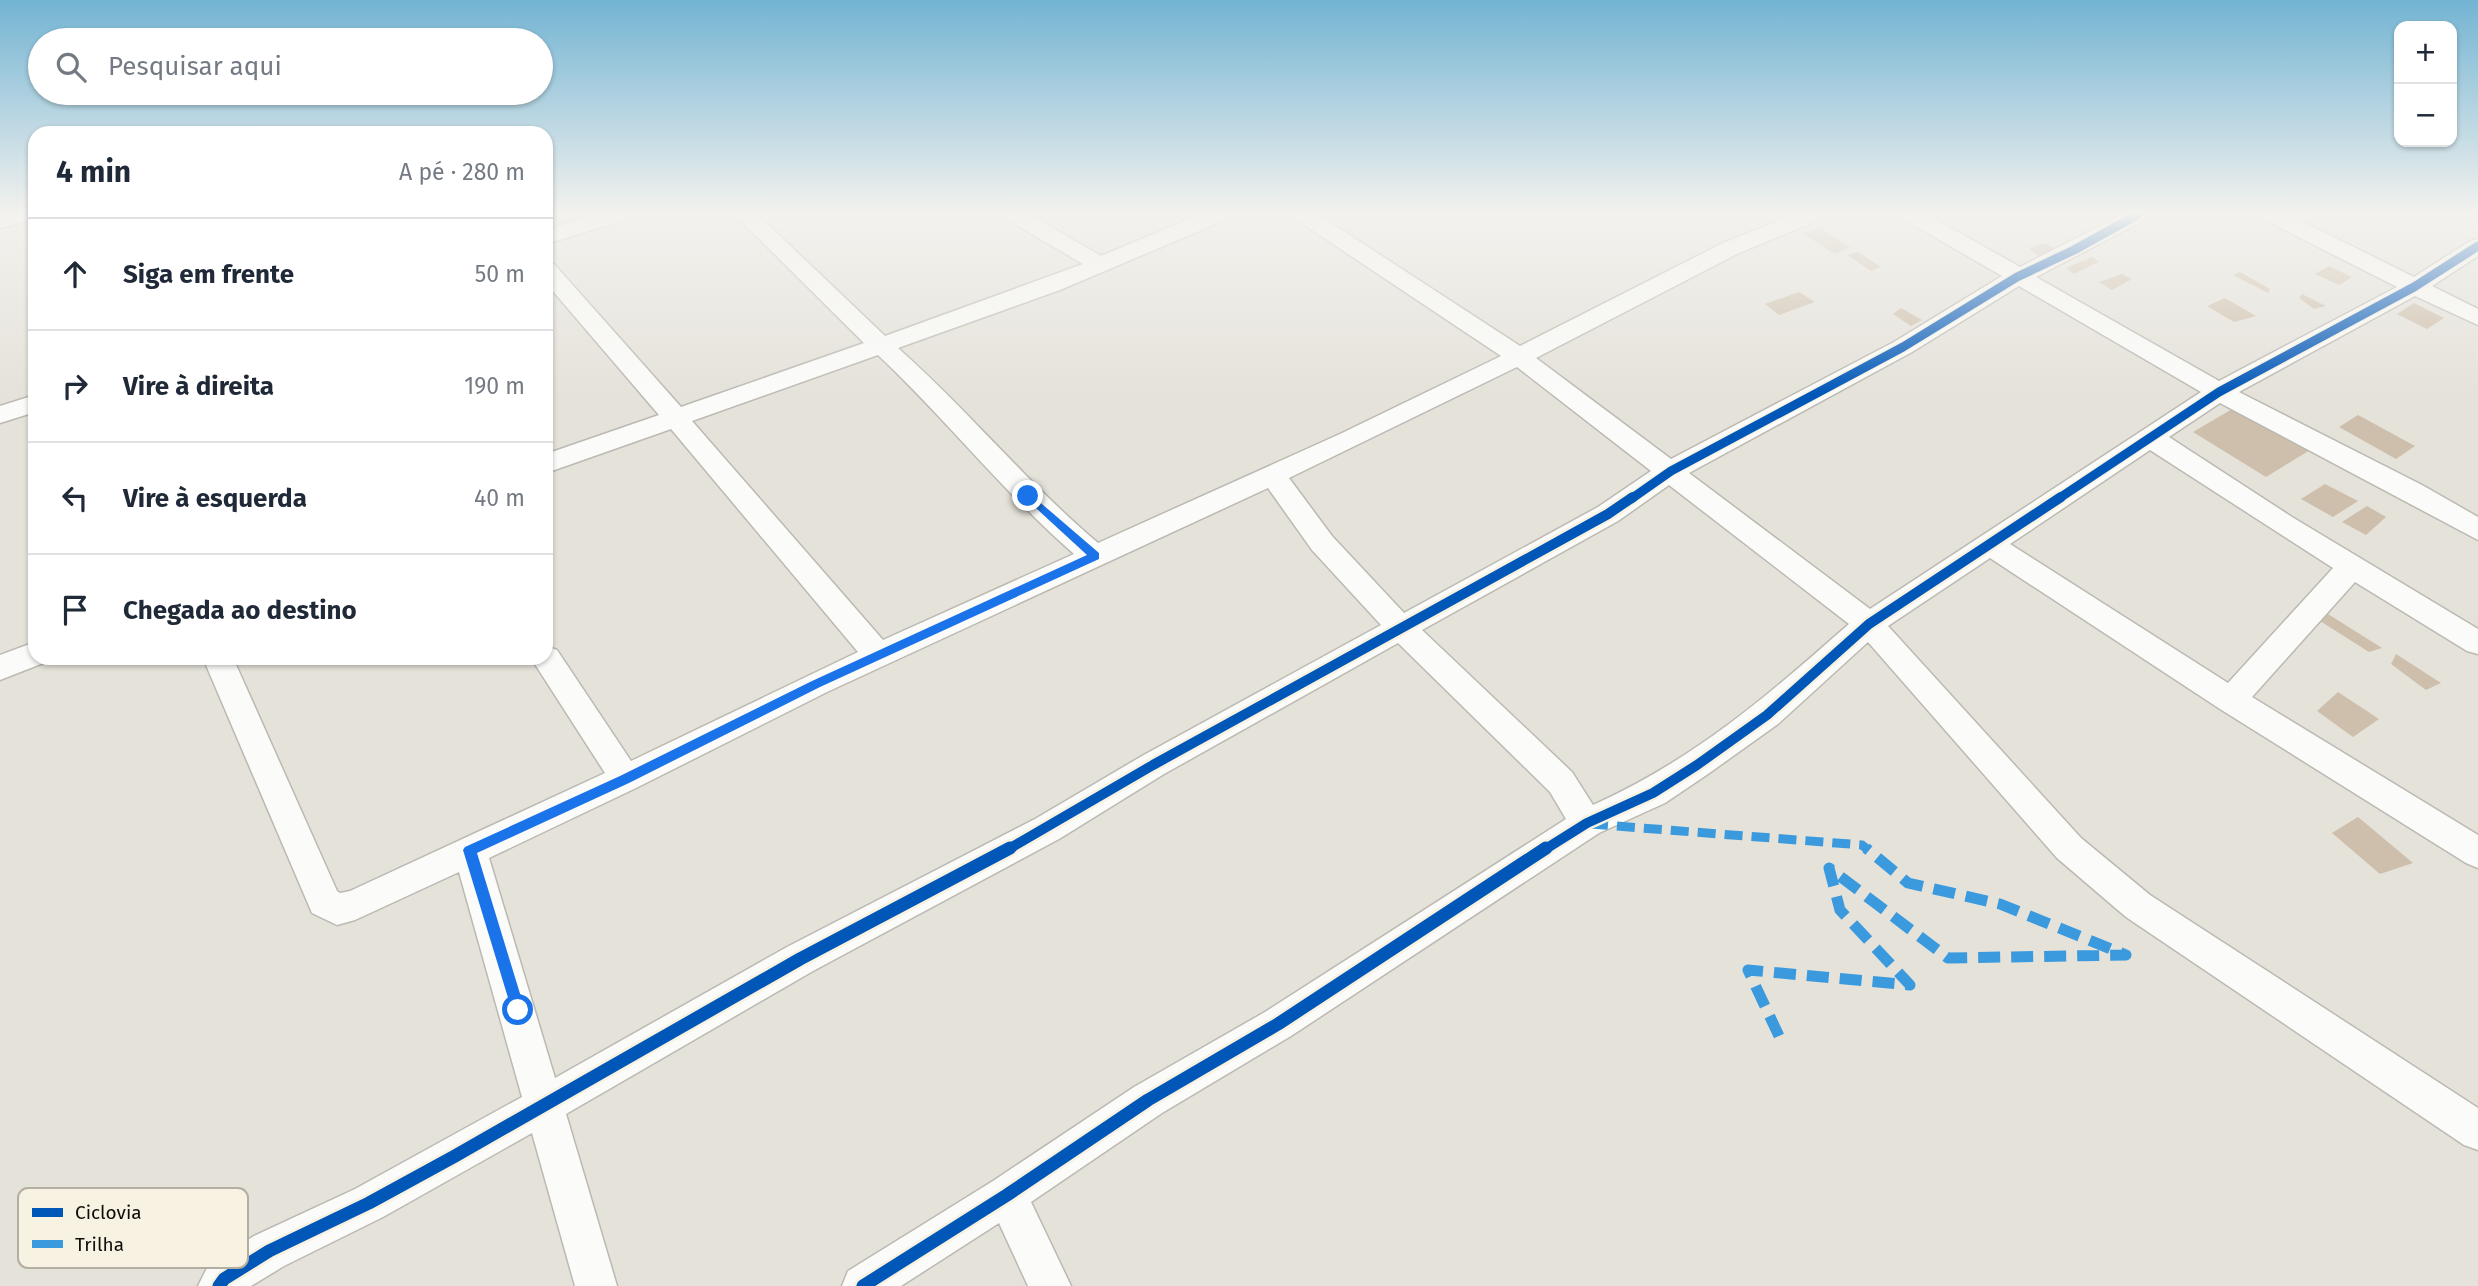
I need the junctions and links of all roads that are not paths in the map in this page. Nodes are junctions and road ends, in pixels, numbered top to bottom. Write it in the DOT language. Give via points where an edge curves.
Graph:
graph roads {
  1 [pos="807,275"];
  2 [pos="1073,275"];
  3 [pos="1396,275"];
  4 [pos="1680,275"];
  5 [pos="2014,275"];
  6 [pos="2021,275"];
  7 [pos="2391,275"];
  8 [pos="2433,275"];
  9 [pos="553,277"];
  10 [pos="2017,277"];
  11 [pos="2414,287"];
  12 [pos="2478,317"];
  13 [pos="882,344"];
  14 [pos="1518,356"];
  15 [pos="2219,392"];
  16 [pos="28,405"];
  17 [pos="0,415"];
  18 [pos="677,418"];
  19 [pos="2151,438"];
  20 [pos="553,462"];
  21 [pos="1671,471"];
  22 [pos="1272,474"];
  23 [pos="2478,530"];
  24 [pos="1991,545"];
  25 [pos="1095,556"];
  26 [pos="2352,566"];
  27 [pos="1869,624"];
  28 [pos="1402,629"];
  29 [pos="2478,643"];
  30 [pos="878,655"];
  31 [pos="28,657"];
  32 [pos="221,665"];
  33 [pos="551,665"];
  34 [pos="0,668"];
  35 [pos="2231,700"];
  36 [pos="625,779"];
  37 [pos="1587,823"];
  38 [pos="470,850"];
  39 [pos="2478,853"];
  40 [pos="542,1106"];
  41 [pos="2478,1131"];
  42 [pos="1007,1195"];
  43 [pos="248,1264"];
  44 [pos="242,1268"];
  45 [pos="219,1286"];
  46 [pos="596,1286"];
  47 [pos="863,1286"];
  48 [pos="1050,1286"];
  1 -- 13 [label="street"];
  2 -- 13 [label="street"];
  3 -- 14 [label="street"];
  4 -- 14 [label="street"];
  5 -- 10 [label="street"];
  6 -- 10 [label="street"];
  7 -- 11 [label="street"];
  8 -- 11 [label="street"];
  9 -- 18 [label="street"];
  10 -- 15 [label="street"];
  10 -- 21 [label="street" via="1903,347"];
  11 -- 12 [label="street"];
  11 -- 15 [label="street"];
  13 -- 18 [label="street"];
  13 -- 25 [label="street" via="1048,516"];
  14 -- 21 [label="street"];
  14 -- 22 [label="street"];
  15 -- 19 [label="street"];
  15 -- 23 [label="street"];
  16 -- 17 [label="street"];
  18 -- 20 [label="street"];
  18 -- 30 [label="street"];
  19 -- 24 [label="street"];
  19 -- 26 [label="street"];
  21 -- 27 [label="street"];
  21 -- 28 [label="street" via="1608,514"];
  22 -- 25 [label="street"];
  22 -- 28 [label="street" via="1322,543"];
  24 -- 27 [label="street"];
  24 -- 35 [label="street"];
  25 -- 30 [label="street"];
  26 -- 29 [label="street"];
  26 -- 35 [label="street"];
  27 -- 37 [label="street" via="1729,744 1653,793"];
  27 -- 41 [label="street" via="2069,848 2138,906"];
  28 -- 37 [label="street" via="1561,782"];
  28 -- 40 [label="street"];
  30 -- 36 [label="street"];
  31 -- 34 [label="street"];
  32 -- 38 [label="street" via="324,902 337,909 355,905"];
  33 -- 36 [label="street"];
  35 -- 39 [label="street"];
  36 -- 38 [label="street"];
  37 -- 42 [label="street" via="1278,1024 1148,1100"];
  38 -- 40 [label="street"];
  40 -- 43 [label="street" via="369,1203"];
  40 -- 46 [label="street"];
  42 -- 47 [label="street"];
  42 -- 48 [label="street"];
  44 -- 45 [label="street"];
}
